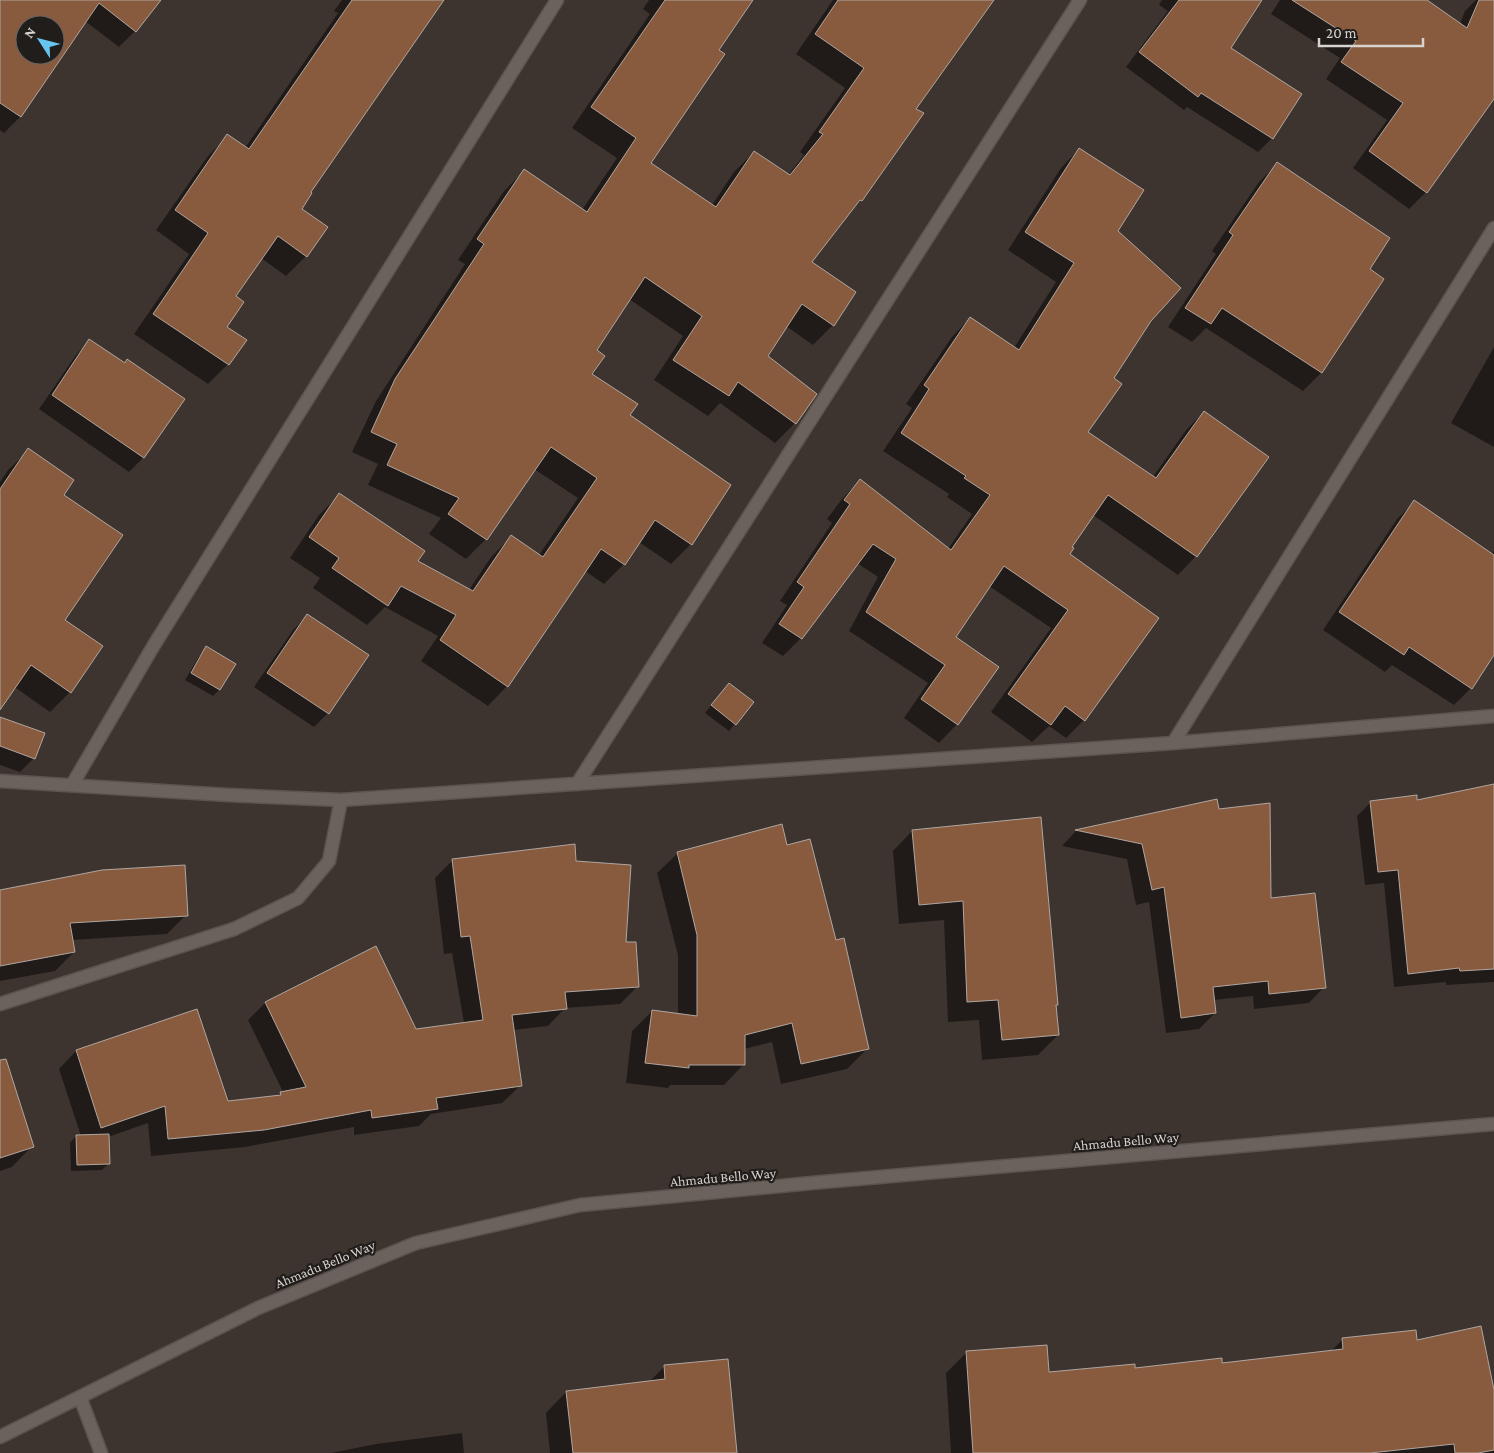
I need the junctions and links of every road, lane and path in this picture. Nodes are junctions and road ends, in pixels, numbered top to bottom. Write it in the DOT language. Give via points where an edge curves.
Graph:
graph roads {
  1 [pos="557,0"];
  2 [pos="1080,0"];
  3 [pos="1494,228"];
  4 [pos="1494,716"];
  5 [pos="1173,742"];
  6 [pos="0,781"];
  7 [pos="577,784"];
  8 [pos="72,786"];
  9 [pos="341,800"];
  10 [pos="0,1004"];
  11 [pos="1494,1124"];
  12 [pos="80,1397"];
  13 [pos="0,1437"];
  14 [pos="101,1453"];
  1 -- 8 [label="street" via="154,645"];
  2 -- 7 [label="street"];
  3 -- 5 [label="street"];
  4 -- 5 [label="street"];
  5 -- 7 [label="street"];
  6 -- 8 [label="street"];
  7 -- 9 [label="street"];
  8 -- 9 [label="street"];
  9 -- 10 [label="street" via="329,861 298,898 234,929"];
  11 -- 12 [label="street, Ahmadu Bello Way" via="580,1206 416,1243 258,1308"];
  12 -- 13 [label="street, Ahmadu Bello Way"];
  12 -- 14 [label="street"];
}
